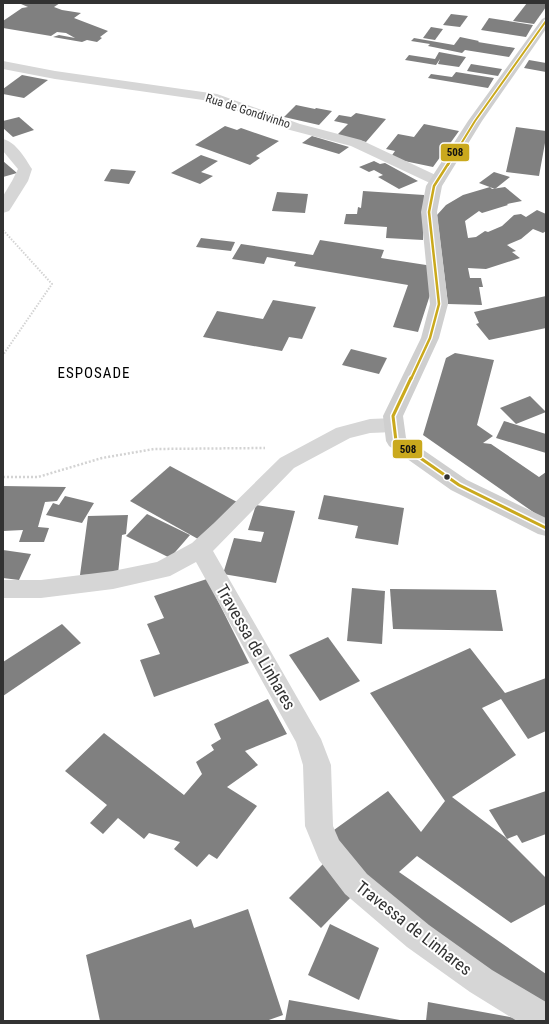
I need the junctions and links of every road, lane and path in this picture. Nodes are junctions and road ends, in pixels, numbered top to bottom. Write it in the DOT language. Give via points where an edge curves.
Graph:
graph roads {
  1 [pos="546,21"];
  2 [pos="3,65"];
  3 [pos="3,143"];
  4 [pos="20,181"];
  5 [pos="437,181"];
  6 [pos="3,189"];
  7 [pos="3,208"];
  8 [pos="3,230"];
  9 [pos="3,355"];
  10 [pos="394,425"];
  11 [pos="266,448"];
  12 [pos="3,477"];
  13 [pos="546,528"];
  14 [pos="200,549"];
  15 [pos="3,590"];
  16 [pos="546,1020"];
  1 -- 5 [label="main road" via="475,121"];
  2 -- 5 [label="street, Rua de Gondivinho" via="118,85 212,97 296,127 356,143"];
  3 -- 4 [label="street" via="25,170"];
  4 -- 6 [label="street"];
  4 -- 7 [label="street"];
  5 -- 10 [label="main road" via="429,212 439,304 430,338 394,416"];
  8 -- 9 [label="path" via="52,284"];
  10 -- 13 [label="main road" via="396,441 459,485"];
  10 -- 14 [label="street" via="370,426 343,434 287,463"];
  11 -- 12 [label="path" via="154,449 102,458 38,477"];
  14 -- 15 [label="street" via="162,570 113,580 41,589"];
  14 -- 16 [label="street, Travessa de Linhares" via="308,739 317,765 319,826 329,850 356,884 418,936 481,981"];
}
